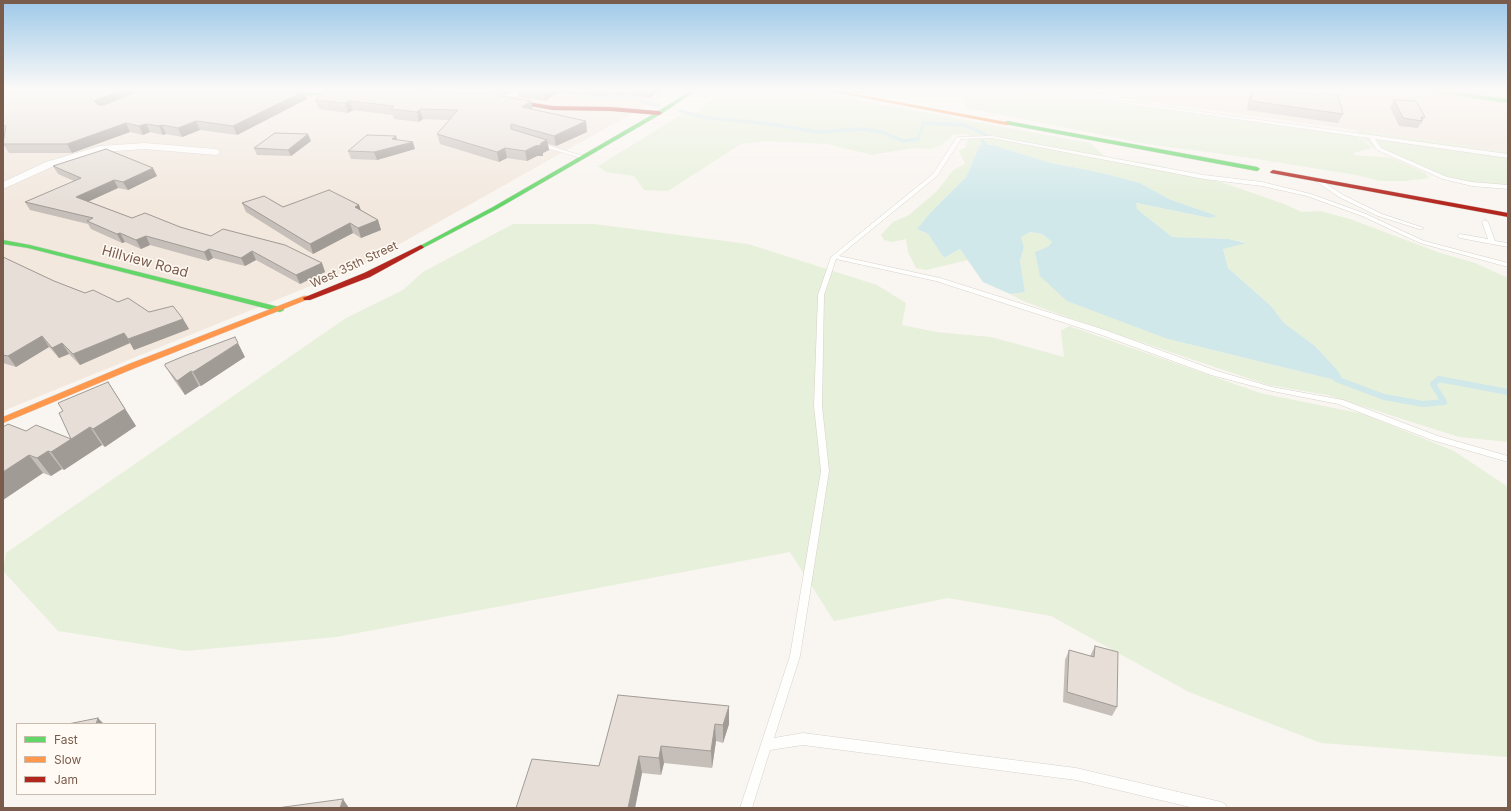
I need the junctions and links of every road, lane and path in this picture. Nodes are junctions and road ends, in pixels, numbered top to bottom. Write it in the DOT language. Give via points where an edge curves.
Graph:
graph roads {
  1 [pos="633,128"];
  2 [pos="1032,128"];
  3 [pos="1305,128"];
  4 [pos="1371,137"];
  5 [pos="530,142"];
  6 [pos="216,152"];
  7 [pos="1508,156"];
  8 [pos="583,157"];
  9 [pos="1257,169"];
  10 [pos="1273,172"];
  11 [pos="1318,180"];
  12 [pos="3,186"];
  13 [pos="1508,187"];
  14 [pos="1508,215"];
  15 [pos="1485,222"];
  16 [pos="1421,228"];
  17 [pos="1460,236"];
  18 [pos="3,242"];
  19 [pos="1492,242"];
  20 [pos="1508,245"];
  21 [pos="834,257"];
  22 [pos="1508,264"];
  23 [pos="280,310"];
  24 [pos="3,420"];
  25 [pos="1508,460"];
  26 [pos="766,745"];
  27 [pos="746,808"];
  28 [pos="1221,808"];
  1 -- 8 [label="street, West 35th Street"];
  2 -- 9 [label="street"];
  3 -- 4 [label="lane"];
  4 -- 7 [label="lane"];
  4 -- 13 [label="lane" via="1380,149 1445,178 1472,184"];
  5 -- 8 [label="lane"];
  6 -- 12 [label="street" via="145,146 100,149 50,164"];
  8 -- 23 [label="street, West 35th Street" via="495,208 367,275"];
  10 -- 11 [label="street"];
  11 -- 14 [label="street"];
  11 -- 16 [label="lane" via="1341,196 1380,215"];
  15 -- 19 [label="lane"];
  17 -- 19 [label="lane"];
  18 -- 23 [label="street, Hillview Road" via="28,246"];
  19 -- 20 [label="lane"];
  21 -- 22 [label="lane" via="935,175 959,138 967,136 1037,144 1309,195 1364,215 1422,242"];
  21 -- 25 [label="lane" via="938,279 1102,332 1214,373 1272,389 1340,402 1436,438"];
  21 -- 26 [label="lane" via="821,302 818,406 825,471 795,656"];
  23 -- 24 [label="street, West 35th Street" via="132,366"];
  26 -- 27 [label="lane"];
  26 -- 28 [label="lane" via="803,739 1076,774"];
}
